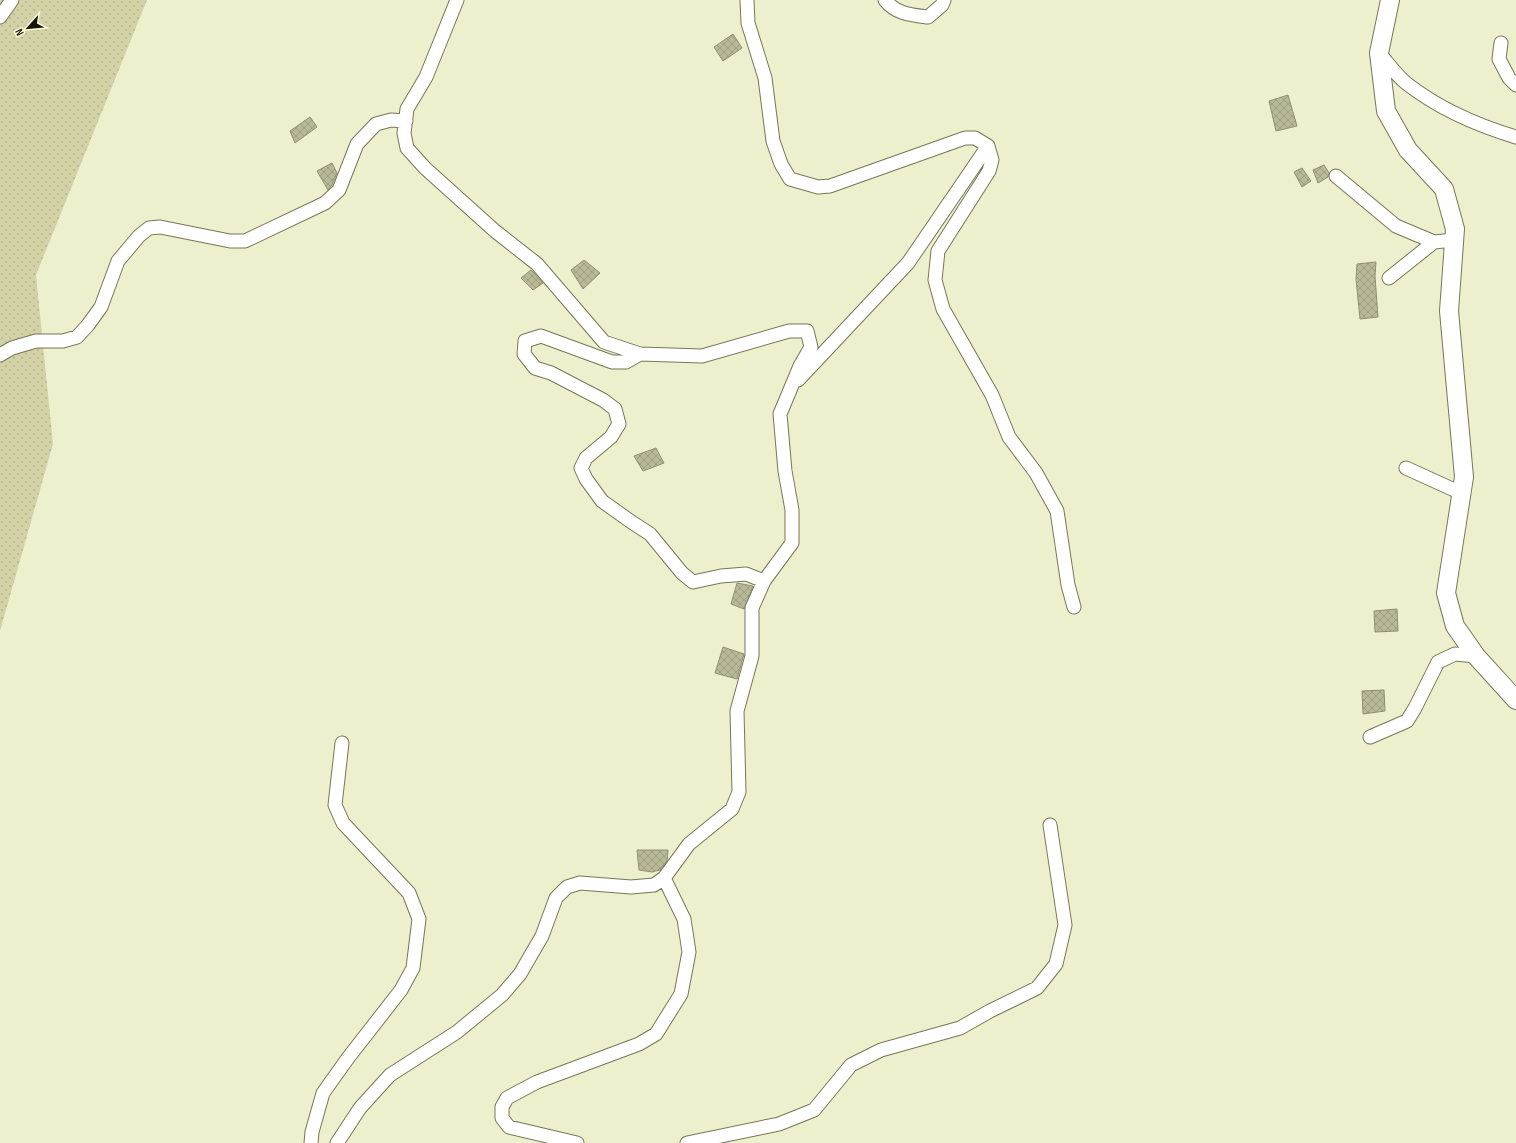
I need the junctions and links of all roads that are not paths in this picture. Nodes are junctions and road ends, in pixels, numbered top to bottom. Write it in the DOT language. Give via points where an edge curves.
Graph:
graph roads {
  1 [pos="12,0"];
  2 [pos="457,0"];
  3 [pos="748,0"];
  4 [pos="885,0"];
  5 [pos="944,0"];
  6 [pos="1390,0"];
  7 [pos="0,17"];
  8 [pos="1501,43"];
  9 [pos="1379,54"];
  10 [pos="1516,85"];
  11 [pos="406,121"];
  12 [pos="1516,137"];
  13 [pos="988,146"];
  14 [pos="1336,176"];
  15 [pos="1454,240"];
  16 [pos="1434,242"];
  17 [pos="1389,278"];
  18 [pos="640,354"];
  19 [pos="0,355"];
  20 [pos="791,388"];
  21 [pos="1406,468"];
  22 [pos="1461,493"];
  23 [pos="764,581"];
  24 [pos="1074,607"];
  25 [pos="1476,656"];
  26 [pos="1516,700"];
  27 [pos="1370,737"];
  28 [pos="342,743"];
  29 [pos="1050,825"];
  30 [pos="664,878"];
  31 [pos="311,1143"];
  32 [pos="337,1143"];
  33 [pos="577,1143"];
  34 [pos="687,1143"];
  1 -- 7 [label="street"];
  2 -- 11 [label="street" via="426,77 407,109"];
  3 -- 13 [label="street" via="748,23 765,78 773,141 781,164 790,179 818,187 830,186 965,138 975,138"];
  4 -- 5 [label="street" via="890,6 905,14 928,17"];
  6 -- 9 [label="street"];
  8 -- 10 [label="street" via="1498,60"];
  9 -- 12 [label="street" via="1405,83 1451,113"];
  9 -- 15 [label="street" via="1386,111 1408,150 1444,189 1455,228"];
  11 -- 18 [label="street" via="406,148 425,168 495,231 537,264 604,342"];
  11 -- 19 [label="street" via="391,120 376,124 357,144 339,190 326,203 245,241 230,241 160,227 149,228 118,261 101,307 77,337 63,342 36,341 12,348"];
  13 -- 20 [label="street" via="908,263"];
  13 -- 24 [label="street" via="992,160 989,171 938,251 935,280 943,308 992,395 1009,437 1036,472 1057,511 1068,585"];
  14 -- 16 [label="street" via="1396,226"];
  15 -- 16 [label="street"];
  15 -- 22 [label="street" via="1449,311 1464,477"];
  16 -- 17 [label="street"];
  18 -- 20 [label="street" via="702,356 789,331 807,331 811,347"];
  18 -- 23 [label="street" via="626,362 612,362 541,336 525,341 524,354 535,368 551,373 615,409 619,424 611,437 586,458 582,468 586,479 602,501 650,534 682,573 693,582 746,574"];
  20 -- 23 [label="street" via="780,414 784,471 792,510 792,543"];
  21 -- 22 [label="street"];
  22 -- 25 [label="street" via="1446,593 1455,626"];
  23 -- 30 [label="street" via="752,608 752,656 737,712 739,792 732,809 689,844"];
  25 -- 26 [label="street"];
  25 -- 27 [label="street" via="1455,654 1438,662 1407,721"];
  28 -- 31 [label="street" via="335,805 343,823 409,893 419,920 413,968 401,990 323,1093"];
  29 -- 34 [label="street" via="1065,925 1056,964 1037,988 960,1028 881,1050 851,1065 814,1110 779,1124"];
  30 -- 32 [label="street" via="654,885 631,887 580,883 567,887 556,898 542,936 520,974 502,995 457,1032 390,1075 360,1108"];
  30 -- 33 [label="street" via="684,919 689,952 681,994 656,1034 639,1044 537,1082 507,1098 502,1107 502,1118 510,1127"];
}
